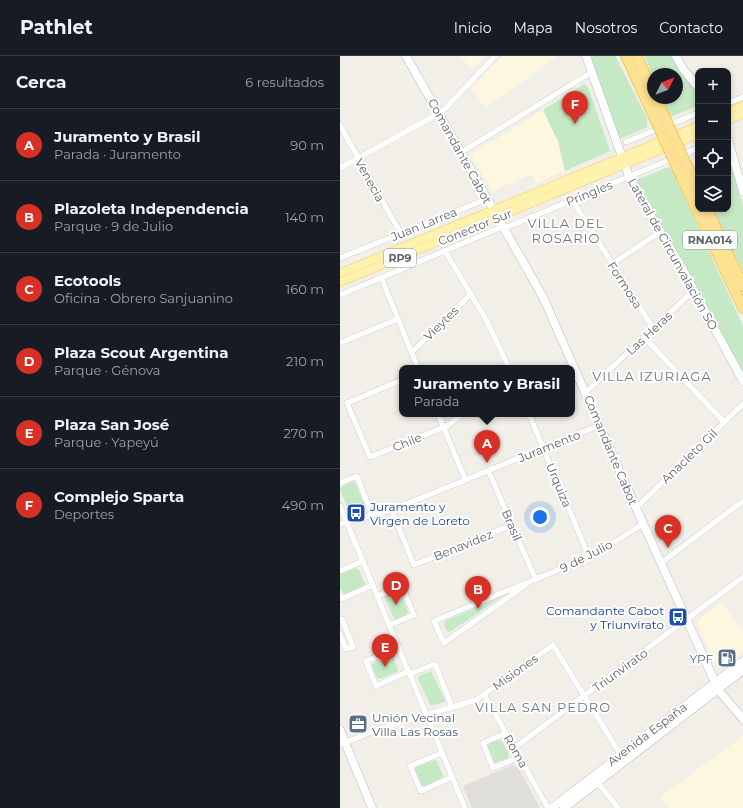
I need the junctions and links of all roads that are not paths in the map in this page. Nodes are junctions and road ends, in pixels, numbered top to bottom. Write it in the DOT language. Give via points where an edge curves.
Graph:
graph roads {
  1 [pos="406,56"];
  2 [pos="495,56"];
  3 [pos="586,56"];
  4 [pos="619,56"];
  5 [pos="626,56"];
  6 [pos="637,56"];
  7 [pos="642,56"];
  8 [pos="676,56"];
  9 [pos="592,72"];
  10 [pos="647,79"];
  11 [pos="695,83"];
  12 [pos="647,84"];
  13 [pos="647,88"];
  14 [pos="647,89"];
  15 [pos="743,97"];
  16 [pos="731,102"];
  17 [pos="654,104"];
  18 [pos="657,104"];
  19 [pos="743,106"];
  20 [pos="731,111"];
  21 [pos="658,113"];
  22 [pos="695,113"];
  23 [pos="439,114"];
  24 [pos="743,114"];
  25 [pos="731,119"];
  26 [pos="340,125"];
  27 [pos="695,127"];
  28 [pos="695,135"];
  29 [pos="626,142"];
  30 [pos="695,149"];
  31 [pos="731,150"];
  32 [pos="460,153"];
  33 [pos="622,157"];
  34 [pos="358,158"];
  35 [pos="625,165"];
  36 [pos="340,168"];
  37 [pos="683,170"];
  38 [pos="629,176"];
  39 [pos="695,186"];
  40 [pos="743,191"];
  41 [pos="486,199"];
  42 [pos="572,200"];
  43 [pos="494,210"];
  44 [pos="708,212"];
  45 [pos="498,218"];
  46 [pos="504,227"];
  47 [pos="660,232"];
  48 [pos="400,234"];
  49 [pos="445,251"];
  50 [pos="340,258"];
  51 [pos="612,264"];
  52 [pos="733,266"];
  53 [pos="340,272"];
  54 [pos="381,277"];
  55 [pos="743,281"];
  56 [pos="340,282"];
  57 [pos="743,286"];
  58 [pos="694,290"];
  59 [pos="471,294"];
  60 [pos="340,295"];
  61 [pos="741,303"];
  62 [pos="743,313"];
  63 [pos="398,320"];
  64 [pos="653,328"];
  65 [pos="644,337"];
  66 [pos="340,343"];
  67 [pos="412,352"];
  68 [pos="417,365"];
  69 [pos="508,365"];
  70 [pos="574,365"];
  71 [pos="575,368"];
  72 [pos="399,381"];
  73 [pos="743,381"];
  74 [pos="586,392"];
  75 [pos="743,404"];
  76 [pos="439,417"];
  77 [pos="458,417"];
  78 [pos="530,417"];
  79 [pos="724,422"];
  80 [pos="600,425"];
  81 [pos="443,427"];
  82 [pos="543,448"];
  83 [pos="488,470"];
  84 [pos="465,479"];
  85 [pos="340,483"];
  86 [pos="743,501"];
  87 [pos="340,506"];
  88 [pos="636,508"];
  89 [pos="391,509"];
  90 [pos="372,515"];
  91 [pos="347,522"];
  92 [pos="340,524"];
  93 [pos="643,524"];
  94 [pos="512,525"];
  95 [pos="589,557"];
  96 [pos="363,562"];
  97 [pos="661,563"];
  98 [pos="340,571"];
  99 [pos="743,577"];
  100 [pos="536,580"];
  101 [pos="527,584"];
  102 [pos="373,586"];
  103 [pos="377,596"];
  104 [pos="341,598"];
  105 [pos="340,619"];
  106 [pos="687,620"];
  107 [pos="390,625"];
  108 [pos="340,634"];
  109 [pos="399,648"];
  110 [pos="743,661"];
  111 [pos="743,670"];
  112 [pos="409,673"];
  113 [pos="717,685"];
  114 [pos="484,694"];
  115 [pos="584,696"];
  116 [pos="452,707"];
  117 [pos="426,714"];
  118 [pos="743,719"];
  119 [pos="340,730"];
  120 [pos="506,733"];
  121 [pos="342,744"];
  122 [pos="514,748"];
  123 [pos="442,753"];
  124 [pos="520,757"];
  125 [pos="623,758"];
  126 [pos="452,777"];
  127 [pos="595,779"];
  128 [pos="372,808"];
  129 [pos="465,808"];
  130 [pos="548,808"];
  131 [pos="552,808"];
  132 [pos="564,808"];
  133 [pos="618,808"];
  1 -- 23 [label="main road, Comandante Cabot"];
  2 -- 23 [label="street"];
  3 -- 9 [label="main road, Lateral de Circunvalación SO"];
  4 -- 14 [label="highway"];
  5 -- 13 [label="highway, RNA014"];
  6 -- 12 [label="highway, RNA014"];
  7 -- 10 [label="highway"];
  8 -- 11 [label="main road"];
  9 -- 32 [label="street"];
  9 -- 33 [label="main road, Lateral de Circunvalación SO"];
  15 -- 16 [label="street"];
  17 -- 21 [label="highway, RNA014"];
  18 -- 21 [label="highway, RNA014"];
  19 -- 20 [label="main road"];
  21 -- 37 [label="highway, RNA014, bridge"];
  22 -- 29 [label="street"];
  23 -- 32 [label="main road, Comandante Cabot"];
  23 -- 34 [label="street"];
  24 -- 25 [label="main road"];
  26 -- 34 [label="street, Venecia"];
  27 -- 33 [label="main road, Conector Sur / RP9"];
  28 -- 35 [label="main road, Conector Sur / RP9"];
  30 -- 38 [label="street, Pringles"];
  31 -- 40 [label="main road"];
  32 -- 41 [label="main road, Comandante Cabot"];
  33 -- 35 [label="main road, Lateral de Circunvalación SO"];
  33 -- 43 [label="main road, Conector Sur / RP9"];
  34 -- 36 [label="street"];
  34 -- 48 [label="street, Venecia"];
  35 -- 38 [label="main road, Lateral de Circunvalación SO"];
  35 -- 45 [label="main road, Conector Sur / RP9"];
  37 -- 39 [label="highway, RNA014"];
  37 -- 61 [label="highway, RNA014"];
  38 -- 42 [label="street, Pringles"];
  38 -- 47 [label="main road, Lateral de Circunvalación SO"];
  41 -- 43 [label="main road, Comandante Cabot"];
  41 -- 48 [label="street, Juan Larrea"];
  42 -- 46 [label="street, Pringles"];
  42 -- 51 [label="street, Formosa"];
  43 -- 45 [label="main road, Comandante Cabot"];
  43 -- 53 [label="main road, Conector Sur / RP9"];
  44 -- 52 [label="highway, RNA014"];
  45 -- 46 [label="main road, Comandante Cabot"];
  45 -- 56 [label="main road, Conector Sur / RP9"];
  46 -- 49 [label="street, Pringles"];
  46 -- 70 [label="main road, Comandante Cabot" via="543,297"];
  47 -- 51 [label="street"];
  47 -- 58 [label="main road, Lateral de Circunvalación SO"];
  48 -- 50 [label="street, Juan Larrea"];
  49 -- 54 [label="street, Pringles"];
  49 -- 59 [label="street"];
  51 -- 64 [label="street, Formosa"];
  52 -- 55 [label="highway"];
  52 -- 57 [label="highway, RNA014"];
  54 -- 60 [label="street, Pringles"];
  54 -- 63 [label="street"];
  58 -- 64 [label="street, Las Heras"];
  58 -- 73 [label="main road, Lateral de Circunvalación SO"];
  59 -- 67 [label="street, Vieytes"];
  59 -- 69 [label="street" via="495,336"];
  61 -- 62 [label="highway"];
  63 -- 66 [label="street"];
  63 -- 67 [label="street"];
  64 -- 65 [label="street, Las Heras"];
  65 -- 74 [label="street, Las Heras"];
  65 -- 79 [label="street"];
  67 -- 68 [label="street"];
  71 -- 74 [label="main road, Comandante Cabot"];
  72 -- 81 [label="street, Chile" via="347,403 370,457"];
  74 -- 80 [label="main road, Comandante Cabot"];
  75 -- 79 [label="street, Anacleto Gil"];
  76 -- 81 [label="street"];
  77 -- 81 [label="street, Chile"];
  78 -- 82 [label="street, Urquiza"];
  79 -- 88 [label="street, Anacleto Gil"];
  80 -- 82 [label="street, Juramento"];
  80 -- 88 [label="main road, Comandante Cabot"];
  81 -- 84 [label="street"];
  82 -- 83 [label="street, Juramento"];
  82 -- 95 [label="street, Urquiza"];
  83 -- 84 [label="street, Juramento"];
  83 -- 94 [label="street, Brasil"];
  84 -- 89 [label="street, Juramento"];
  85 -- 90 [label="street" via="357,476"];
  86 -- 97 [label="street"];
  87 -- 91 [label="street"];
  88 -- 93 [label="main road, Comandante Cabot"];
  89 -- 90 [label="street, Juramento"];
  89 -- 94 [label="street, Benavidez" via="414,565"];
  90 -- 91 [label="street, Juramento"];
  91 -- 92 [label="street, Juramento"];
  91 -- 96 [label="street"];
  93 -- 95 [label="street, 9 de Julio"];
  93 -- 97 [label="main road, Comandante Cabot"];
  94 -- 100 [label="street, Brasil"];
  95 -- 100 [label="street, 9 de Julio"];
  96 -- 98 [label="street"];
  96 -- 102 [label="street"];
  97 -- 106 [label="main road, Comandante Cabot"];
  99 -- 106 [label="street, Triunvirato"];
  100 -- 101 [label="street, 9 de Julio"];
  101 -- 101 [label="street, 9 de Julio" via="444,643 434,621"];
  102 -- 103 [label="street"];
  102 -- 104 [label="street"];
  103 -- 107 [label="street"];
  103 -- 107 [label="street" via="402,586 414,615"];
  105 -- 108 [label="street" via="353,647 346,649"];
  106 -- 113 [label="main road, Comandante Cabot"];
  106 -- 115 [label="street, Triunvirato"];
  107 -- 109 [label="street"];
  109 -- 112 [label="street"];
  109 -- 112 [label="street" via="366,661 376,686"];
  110 -- 113 [label="main road, Avenida España"];
  111 -- 113 [label="main road, Avenida España"];
  112 -- 116 [label="street" via="435,664"];
  112 -- 117 [label="street"];
  113 -- 118 [label="main road, Comandante Cabot"];
  113 -- 125 [label="main road, Avenida España"];
  114 -- 115 [label="street, Misiones" via="553,645"];
  114 -- 116 [label="street, Misiones" via="476,700"];
  114 -- 120 [label="street, Roma"];
  115 -- 122 [label="street, Triunvirato"];
  115 -- 125 [label="street"];
  116 -- 117 [label="street, Misiones"];
  117 -- 121 [label="street, Misiones"];
  117 -- 123 [label="street"];
  119 -- 121 [label="main road"];
  120 -- 122 [label="street, Roma"];
  120 -- 124 [label="street" via="483,743 493,768"];
  121 -- 128 [label="main road"];
  122 -- 124 [label="street, Roma"];
  123 -- 126 [label="street"];
  123 -- 126 [label="street" via="410,766 421,790"];
  124 -- 130 [label="street, Roma"];
  125 -- 127 [label="main road, Avenida España"];
  126 -- 129 [label="street"];
  127 -- 131 [label="main road, Avenida España"];
  127 -- 132 [label="main road, Avenida España"];
  127 -- 133 [label="street"];
}
